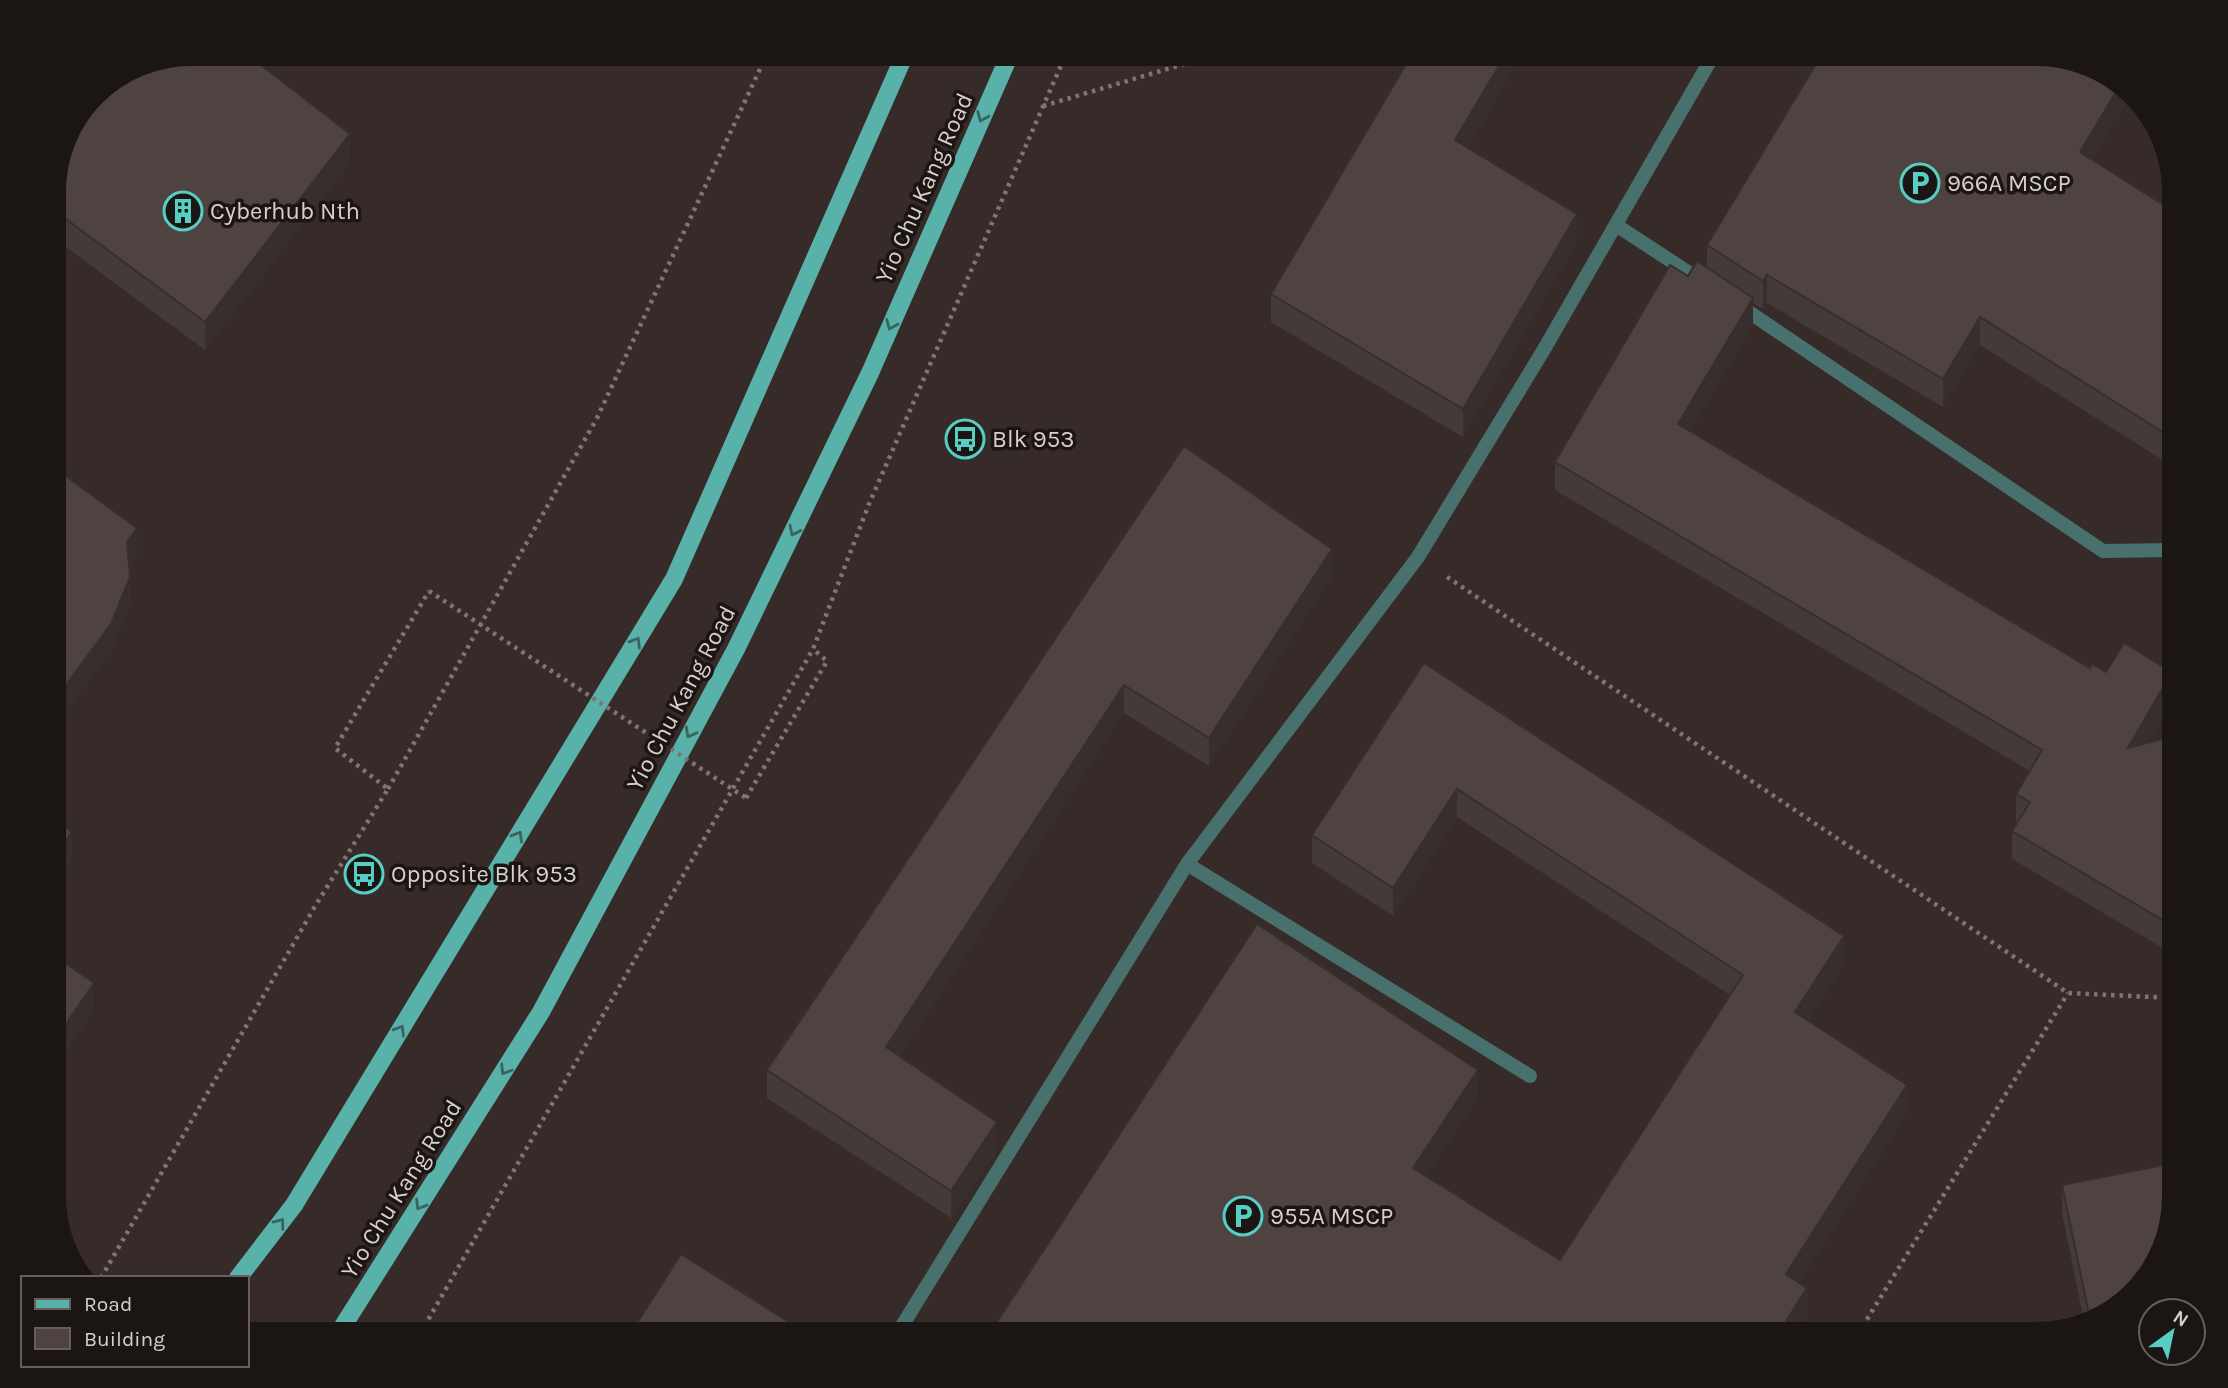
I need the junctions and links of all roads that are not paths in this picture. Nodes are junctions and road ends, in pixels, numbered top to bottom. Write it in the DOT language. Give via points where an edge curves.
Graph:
graph roads {
  1 [pos="900,66"];
  2 [pos="1005,66"];
  3 [pos="1707,66"];
  4 [pos="1616,226"];
  5 [pos="2161,550"];
  6 [pos="1187,864"];
  7 [pos="1530,1076"];
  8 [pos="240,1276"];
  9 [pos="346,1322"];
  10 [pos="904,1322"];
  8 -- 1 [label="main road, one-way" via="294,1205 674,579"];
  2 -- 9 [label="main road, Yio Chu Kang Road, one-way" via="870,373 736,649 541,1012"];
  3 -- 4 [label="lane"];
  4 -- 5 [label="lane" via="2103,551"];
  4 -- 6 [label="lane" via="1418,557"];
  6 -- 7 [label="lane"];
  6 -- 10 [label="lane"];
}
